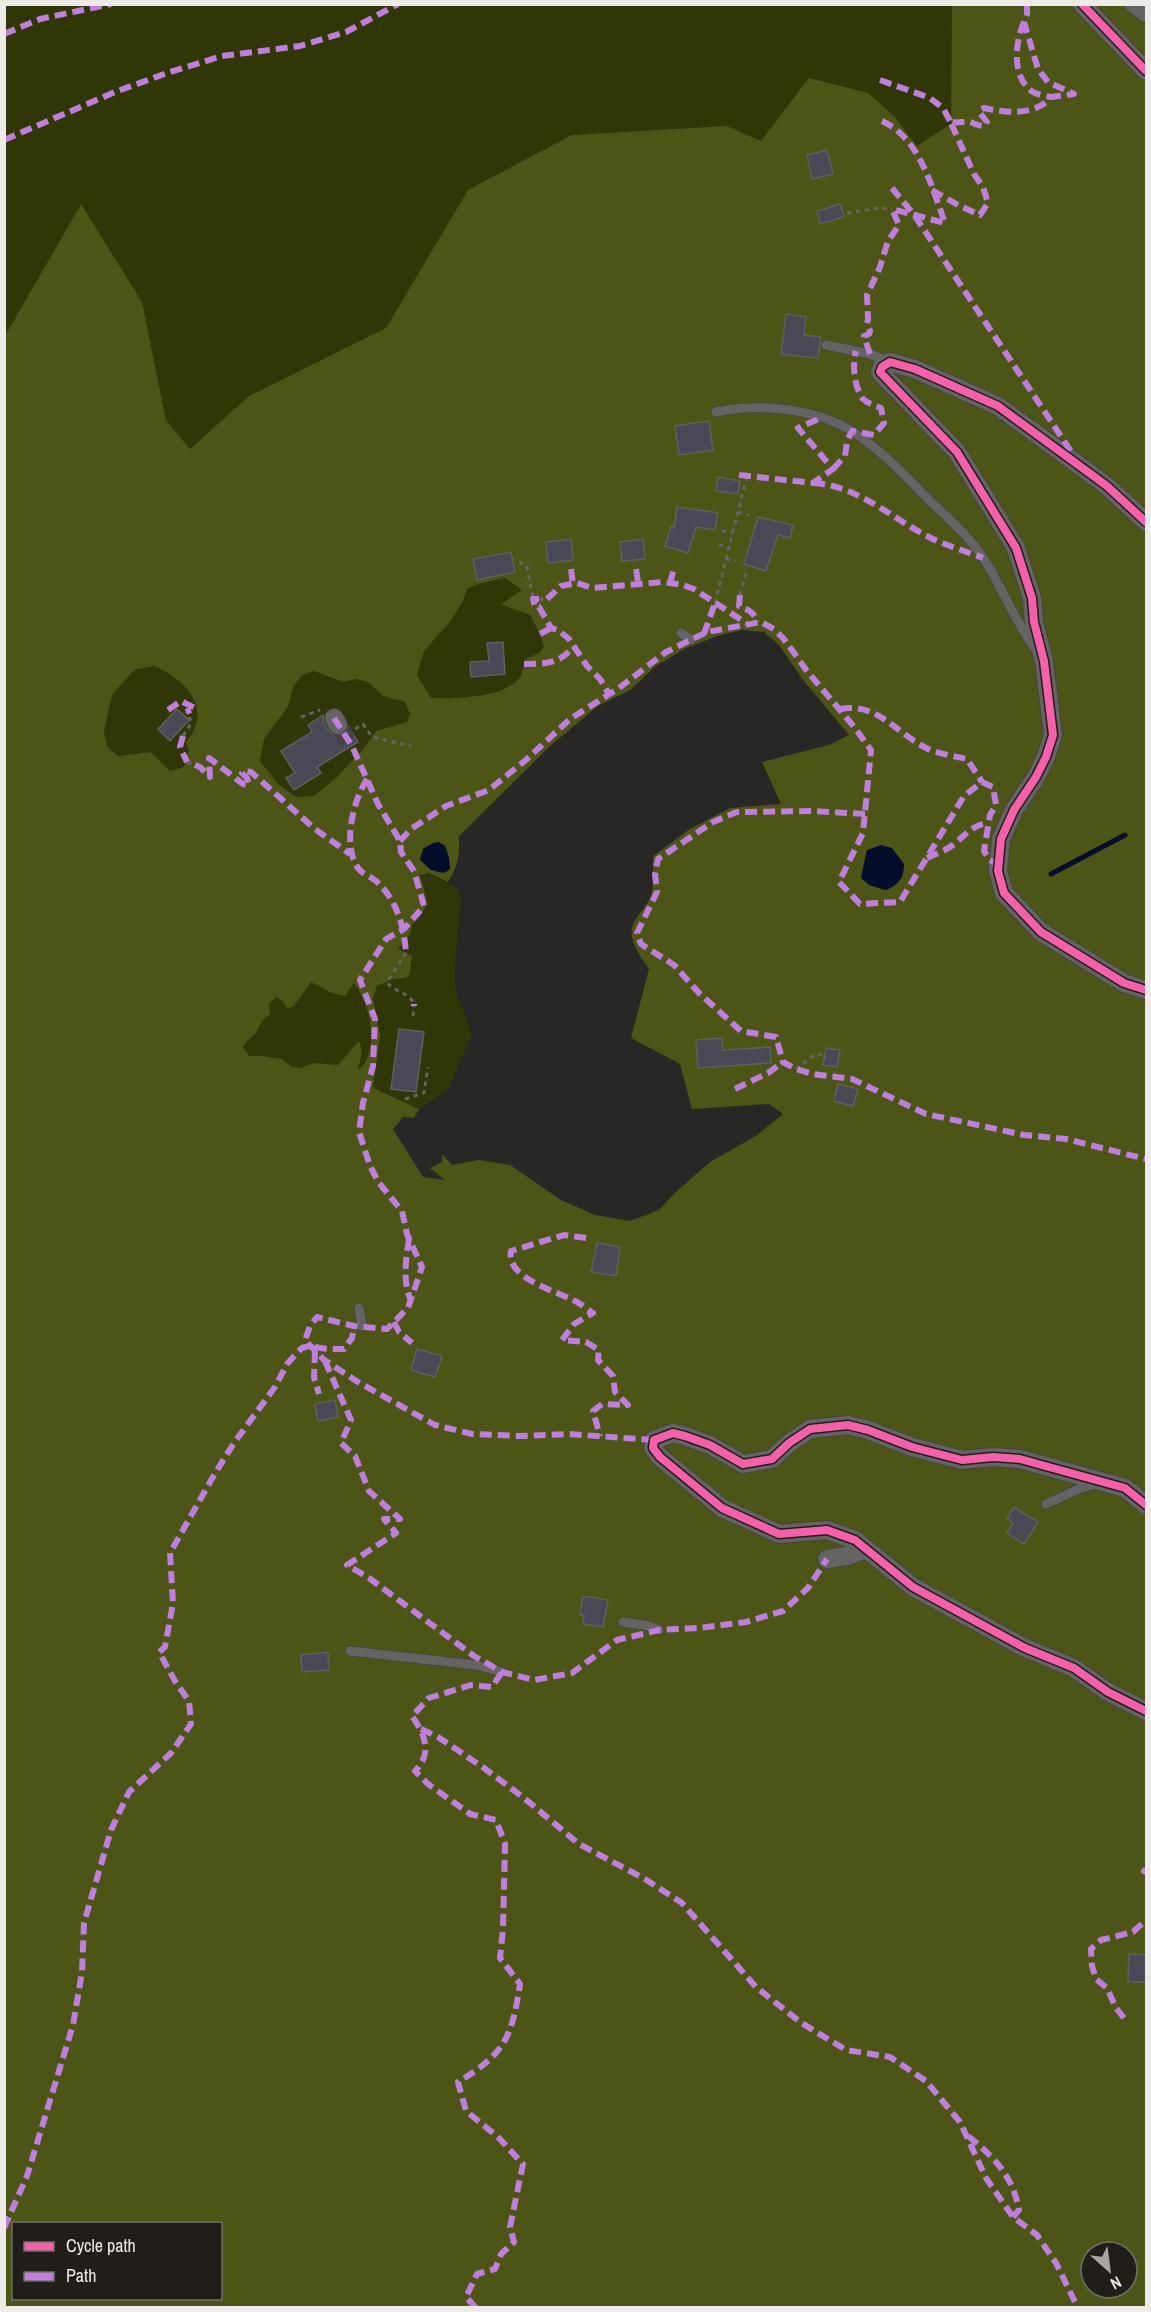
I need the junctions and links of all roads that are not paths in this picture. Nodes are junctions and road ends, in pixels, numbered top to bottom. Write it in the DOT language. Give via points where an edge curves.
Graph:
graph roads {
  1 [pos="1082,4"];
  2 [pos="1134,4"];
  3 [pos="1146,13"];
  4 [pos="1146,71"];
  5 [pos="826,345"];
  6 [pos="890,362"];
  7 [pos="716,412"];
  8 [pos="1146,522"];
  9 [pos="681,633"];
  10 [pos="691,639"];
  11 [pos="1044,661"];
  12 [pos="1146,990"];
  13 [pos="358,1308"];
  14 [pos="362,1326"];
  15 [pos="1104,1483"];
  16 [pos="1046,1504"];
  17 [pos="1146,1505"];
  18 [pos="866,1549"];
  19 [pos="827,1559"];
  20 [pos="623,1622"];
  21 [pos="659,1630"];
  22 [pos="350,1651"];
  23 [pos="502,1672"];
  24 [pos="1146,1711"];
  1 -- 4 [label="street"];
  2 -- 3 [label="street"];
  5 -- 6 [label="lane"];
  6 -- 8 [label="street" via="998,406 1107,486"];
  6 -- 11 [label="street" via="880,372 957,452 1016,548 1032,598"];
  7 -- 11 [label="lane" via="793,410 852,431 881,453 984,558 1013,615"];
  9 -- 10 [label="lane"];
  11 -- 12 [label="street" via="1053,735 1046,757 1001,839 998,871 1004,893 1041,932 1124,983"];
  13 -- 14 [label="lane"];
  15 -- 16 [label="lane" via="1081,1488"];
  15 -- 17 [label="street" via="1125,1488"];
  15 -- 18 [label="street" via="1020,1459 962,1460 912,1448 848,1425 810,1430 772,1459 743,1464 685,1436 673,1433 654,1440 653,1448 660,1457 722,1508 779,1534 827,1530 855,1540"];
  18 -- 19 [label="street"];
  18 -- 24 [label="street" via="913,1587 1025,1648 1074,1668 1108,1692"];
  20 -- 21 [label="lane"];
  22 -- 23 [label="lane" via="476,1665"];
}
